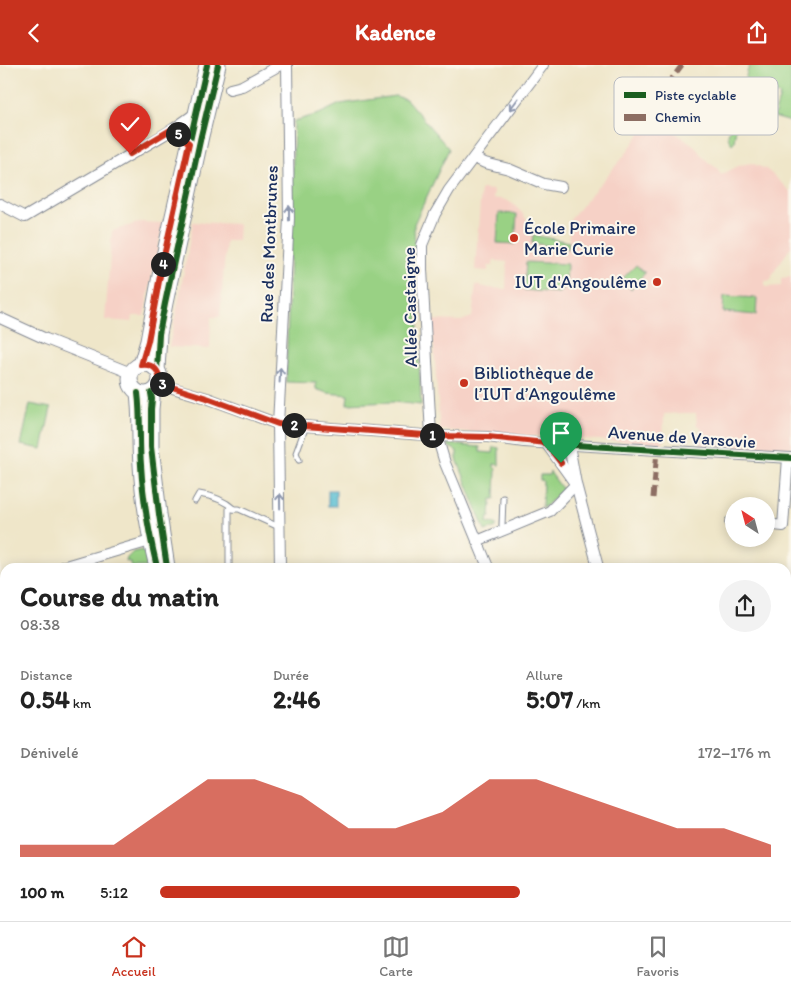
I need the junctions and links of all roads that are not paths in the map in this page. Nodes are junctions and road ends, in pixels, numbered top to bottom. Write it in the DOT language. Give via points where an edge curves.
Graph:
graph roads {
  1 [pos="207,65"];
  2 [pos="218,65"];
  3 [pos="280,65"];
  4 [pos="287,65"];
  5 [pos="543,65"];
  6 [pos="230,89"];
  7 [pos="196,113"];
  8 [pos="172,129"];
  9 [pos="189,143"];
  10 [pos="474,158"];
  11 [pos="561,187"];
  12 [pos="0,204"];
  13 [pos="0,318"];
  14 [pos="136,369"];
  15 [pos="151,385"];
  16 [pos="278,424"];
  17 [pos="307,426"];
  18 [pos="434,435"];
  19 [pos="546,443"];
  20 [pos="568,445"];
  21 [pos="790,458"];
  22 [pos="299,461"];
  23 [pos="576,484"];
  24 [pos="502,498"];
  25 [pos="196,501"];
  26 [pos="234,509"];
  27 [pos="775,526"];
  28 [pos="280,527"];
  29 [pos="504,530"];
  30 [pos="150,541"];
  31 [pos="477,541"];
  32 [pos="76,563"];
  33 [pos="156,563"];
  34 [pos="166,563"];
  35 [pos="229,563"];
  36 [pos="280,563"];
  37 [pos="486,563"];
  38 [pos="596,563"];
  1 -- 7 [label="main road"];
  2 -- 15 [label="main road" via="159,334"];
  3 -- 6 [label="street"];
  16 -- 4 [label="street, Rue des Montbrunes, one-way" via="289,219"];
  5 -- 10 [label="street, Allée Castaigne, one-way"];
  7 -- 8 [label="street"];
  7 -- 9 [label="main road"];
  8 -- 9 [label="street"];
  8 -- 12 [label="street" via="25,217"];
  9 -- 14 [label="main road" via="148,341"];
  10 -- 11 [label="street" via="544,184"];
  10 -- 18 [label="street, Allée Castaigne" via="449,190 422,245"];
  13 -- 14 [label="street" via="78,356"];
  14 -- 15 [label="main road" via="149,365"];
  14 -- 15 [label="main road" via="130,377 131,386"];
  15 -- 16 [label="street, Avenue de Varsovie" via="207,398"];
  15 -- 30 [label="main road" via="139,403 141,467"];
  15 -- 34 [label="main road" via="152,447"];
  16 -- 17 [label="street, Avenue de Varsovie"];
  28 -- 16 [label="street, Rue des Montbrunes, one-way"];
  17 -- 18 [label="street, Avenue de Varsovie"];
  17 -- 22 [label="lane" via="296,453"];
  18 -- 19 [label="street, Avenue de Varsovie"];
  18 -- 31 [label="street, Allée Castaigne"];
  19 -- 20 [label="street, Avenue de Varsovie"];
  19 -- 23 [label="street"];
  20 -- 21 [label="street, Avenue de Varsovie"];
  20 -- 23 [label="street"];
  21 -- 27 [label="street" via="783,526"];
  23 -- 29 [label="street" via="550,511"];
  23 -- 38 [label="street"];
  24 -- 29 [label="lane"];
  25 -- 26 [label="lane" via="200,494 212,496"];
  26 -- 28 [label="lane"];
  26 -- 35 [label="lane" via="229,509"];
  28 -- 36 [label="street, Rue des Montbrunes"];
  29 -- 31 [label="street"];
  30 -- 32 [label="street"];
  30 -- 33 [label="main road"];
  31 -- 37 [label="street, Allée Castaigne"];
}
